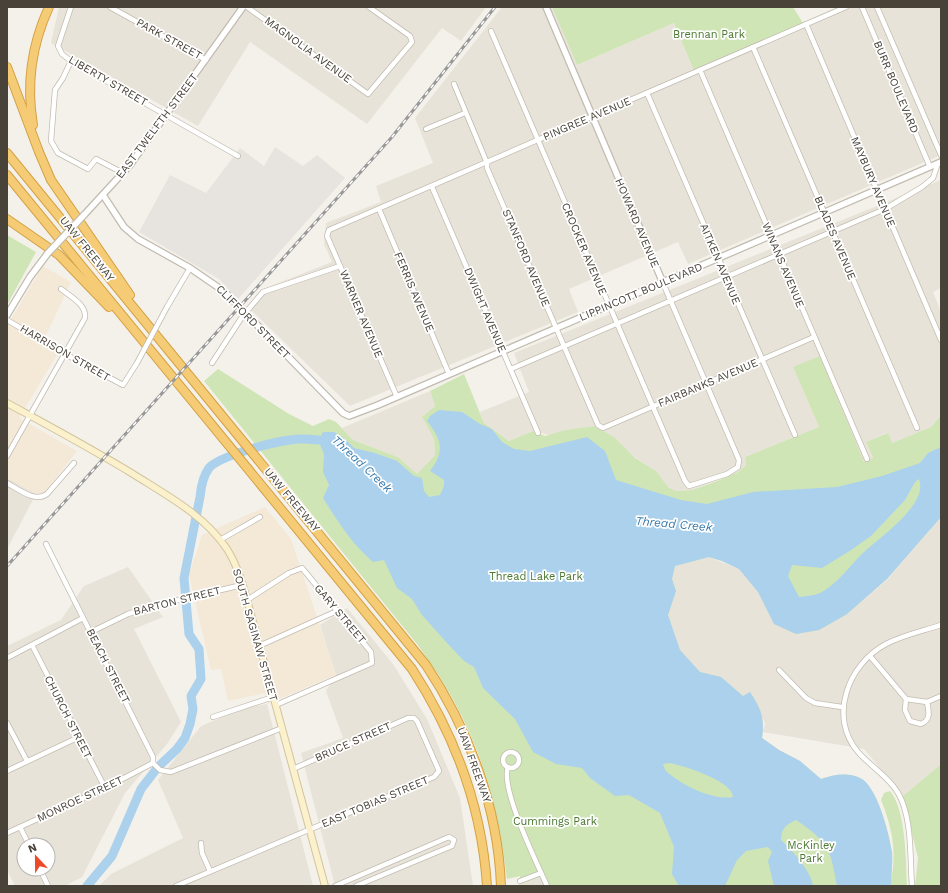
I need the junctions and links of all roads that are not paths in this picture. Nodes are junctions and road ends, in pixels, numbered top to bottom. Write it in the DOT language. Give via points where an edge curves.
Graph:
graph roads {
  1 [pos="49,7"];
  2 [pos="71,7"];
  3 [pos="110,7"];
  4 [pos="243,7"];
  5 [pos="247,7"];
  6 [pos="369,7"];
  7 [pos="546,7"];
  8 [pos="846,7"];
  9 [pos="862,7"];
  10 [pos="877,7"];
  11 [pos="806,24"];
  12 [pos="491,31"];
  13 [pos="753,47"];
  14 [pos="206,60"];
  15 [pos="71,61"];
  16 [pos="7,67"];
  17 [pos="700,70"];
  18 [pos="454,84"];
  19 [pos="647,93"];
  20 [pos="465,113"];
  21 [pos="167,114"];
  22 [pos="592,117"];
  23 [pos="426,129"];
  24 [pos="538,140"];
  25 [pos="7,153"];
  26 [pos="941,155"];
  27 [pos="238,156"];
  28 [pos="487,163"];
  29 [pos="939,163"];
  30 [pos="930,167"];
  31 [pos="46,170"];
  32 [pos="123,173"];
  33 [pos="7,175"];
  34 [pos="432,187"];
  35 [pos="876,189"];
  36 [pos="103,195"];
  37 [pos="379,209"];
  38 [pos="885,209"];
  39 [pos="824,212"];
  40 [pos="7,219"];
  41 [pos="329,230"];
  42 [pos="832,232"];
  43 [pos="771,236"];
  44 [pos="779,254"];
  45 [pos="718,259"];
  46 [pos="340,266"];
  47 [pos="190,268"];
  48 [pos="726,277"];
  49 [pos="663,283"];
  50 [pos="61,289"];
  51 [pos="671,300"];
  52 [pos="609,306"];
  53 [pos="245,313"];
  54 [pos="7,316"];
  55 [pos="7,320"];
  56 [pos="616,324"];
  57 [pos="556,328"];
  58 [pos="814,337"];
  59 [pos="941,340"];
  60 [pos="166,347"];
  61 [pos="564,347"];
  62 [pos="152,351"];
  63 [pos="503,351"];
  64 [pos="65,354"];
  65 [pos="761,360"];
  66 [pos="212,363"];
  67 [pos="510,369"];
  68 [pos="449,374"];
  69 [pos="706,383"];
  70 [pos="397,397"];
  71 [pos="7,402"];
  72 [pos="652,407"];
  73 [pos="343,413"];
  74 [pos="30,415"];
  75 [pos="603,428"];
  76 [pos="917,428"];
  77 [pos="538,433"];
  78 [pos="795,435"];
  79 [pos="7,456"];
  80 [pos="867,459"];
  81 [pos="74,463"];
  82 [pos="7,483"];
  83 [pos="689,486"];
  84 [pos="260,517"];
  85 [pos="220,540"];
  86 [pos="46,544"];
  87 [pos="242,585"];
  88 [pos="247,600"];
  89 [pos="337,611"];
  90 [pos="83,618"];
  91 [pos="941,626"];
  92 [pos="91,632"];
  93 [pos="32,645"];
  94 [pos="259,646"];
  95 [pos="870,656"];
  96 [pos="7,658"];
  97 [pos="779,670"];
  98 [pos="941,696"];
  99 [pos="273,697"];
  100 [pos="906,699"];
  101 [pos="927,702"];
  102 [pos="276,705"];
  103 [pos="842,707"];
  104 [pos="213,717"];
  105 [pos="7,723"];
  106 [pos="282,728"];
  107 [pos="79,737"];
  108 [pos="27,761"];
  109 [pos="153,763"];
  110 [pos="508,767"];
  111 [pos="293,769"];
  112 [pos="439,771"];
  113 [pos="7,772"];
  114 [pos="104,788"];
  115 [pos="20,827"];
  116 [pos="309,830"];
  117 [pos="7,833"];
  118 [pos="25,837"];
  119 [pos="201,843"];
  120 [pos="397,860"];
  121 [pos="400,868"];
  122 [pos="210,871"];
  123 [pos="541,872"];
  124 [pos="520,881"];
  125 [pos="176,886"];
  126 [pos="325,886"];
  127 [pos="335,886"];
  128 [pos="356,886"];
  129 [pos="487,886"];
  130 [pos="501,886"];
  131 [pos="547,886"];
  132 [pos="912,886"];
  1 -- 31 [label="highway" via="34,52 30,90 34,127"];
  2 -- 15 [label="street, LIBERTY STREET" via="58,46 62,54"];
  3 -- 14 [label="street, PARK STREET"];
  4 -- 14 [label="street, EAST TWELFTH STREET"];
  5 -- 6 [label="street, MAGNOLIA AVENUE" via="368,94 412,42 410,36"];
  7 -- 22 [label="street, HOWARD AVENUE"];
  8 -- 11 [label="street, PINGREE AVENUE"];
  9 -- 30 [label="street, BURR BOULEVARD"];
  10 -- 26 [label="street, BURR BOULEVARD"];
  11 -- 13 [label="street, PINGREE AVENUE"];
  11 -- 35 [label="street, MAYBURY AVENUE"];
  12 -- 24 [label="street, CROCKER AVENUE"];
  13 -- 17 [label="street, PINGREE AVENUE"];
  13 -- 39 [label="street, BLADES AVENUE"];
  14 -- 21 [label="street, EAST TWELFTH STREET"];
  15 -- 21 [label="street, LIBERTY STREET"];
  15 -- 32 [label="street" via="55,90 51,141 58,153 88,169 96,159"];
  16 -- 31 [label="highway"];
  17 -- 19 [label="street, PINGREE AVENUE"];
  17 -- 43 [label="street, WINANS AVENUE"];
  18 -- 20 [label="street, STANFORD AVENUE"];
  19 -- 22 [label="street, PINGREE AVENUE"];
  19 -- 45 [label="street, AITKEN AVENUE"];
  20 -- 23 [label="street"];
  20 -- 28 [label="street, STANFORD AVENUE"];
  21 -- 27 [label="street, LIBERTY STREET"];
  21 -- 32 [label="street, EAST TWELFTH STREET"];
  22 -- 24 [label="street, PINGREE AVENUE"];
  22 -- 49 [label="street, HOWARD AVENUE"];
  24 -- 28 [label="street, PINGREE AVENUE"];
  24 -- 52 [label="street, CROCKER AVENUE"];
  25 -- 60 [label="highway, UAW FREEWAY"];
  28 -- 34 [label="street, PINGREE AVENUE"];
  28 -- 57 [label="street, STANFORD AVENUE"];
  29 -- 30 [label="street, LIPPINCOTT BOULEVARD"];
  29 -- 38 [label="street, LIPPINCOTT BOULEVARD" via="933,178"];
  30 -- 35 [label="street, LIPPINCOTT BOULEVARD"];
  31 -- 60 [label="highway"];
  32 -- 36 [label="street, EAST TWELFTH STREET"];
  33 -- 62 [label="highway, UAW FREEWAY"];
  34 -- 37 [label="street, PINGREE AVENUE"];
  34 -- 63 [label="street, DWIGHT AVENUE"];
  35 -- 38 [label="street, MAYBURY AVENUE"];
  35 -- 39 [label="street, LIPPINCOTT BOULEVARD"];
  36 -- 47 [label="street, CLIFFORD STREET" via="132,235"];
  36 -- 54 [label="street, EAST TWELFTH STREET, bridge" via="48,253"];
  37 -- 41 [label="street, PINGREE AVENUE"];
  37 -- 68 [label="street, FERRIS AVENUE"];
  38 -- 42 [label="street, LIPPINCOTT BOULEVARD"];
  38 -- 59 [label="street, MAYBURY AVENUE"];
  39 -- 42 [label="street, BLADES AVENUE"];
  39 -- 43 [label="street, LIPPINCOTT BOULEVARD"];
  40 -- 62 [label="highway" via="48,246 74,269"];
  41 -- 46 [label="street, WARNER AVENUE" via="327,236"];
  42 -- 44 [label="street, LIPPINCOTT BOULEVARD"];
  42 -- 76 [label="street, BLADES AVENUE"];
  43 -- 44 [label="street, WINANS AVENUE"];
  43 -- 45 [label="street, LIPPINCOTT BOULEVARD"];
  44 -- 48 [label="street, LIPPINCOTT BOULEVARD"];
  44 -- 58 [label="street, WINANS AVENUE"];
  45 -- 48 [label="street, AITKEN AVENUE"];
  45 -- 49 [label="street, LIPPINCOTT BOULEVARD"];
  46 -- 53 [label="street" via="263,292"];
  46 -- 70 [label="street, WARNER AVENUE"];
  47 -- 53 [label="street, CLIFFORD STREET" via="225,292"];
  47 -- 64 [label="street, HARRISON STREET, bridge" via="123,385"];
  48 -- 51 [label="street, LIPPINCOTT BOULEVARD"];
  48 -- 65 [label="street, AITKEN AVENUE"];
  49 -- 51 [label="street, HOWARD AVENUE"];
  49 -- 52 [label="street, LIPPINCOTT BOULEVARD"];
  50 -- 64 [label="street" via="82,306 85,313 85,318"];
  51 -- 56 [label="street, LIPPINCOTT BOULEVARD"];
  51 -- 69 [label="street, HOWARD AVENUE"];
  52 -- 56 [label="street, CROCKER AVENUE"];
  52 -- 57 [label="street, LIPPINCOTT BOULEVARD"];
  53 -- 66 [label="street"];
  53 -- 73 [label="street, CLIFFORD STREET"];
  55 -- 64 [label="street, HARRISON STREET"];
  56 -- 61 [label="street, LIPPINCOTT BOULEVARD"];
  56 -- 72 [label="street, CROCKER AVENUE"];
  57 -- 61 [label="street, STANFORD AVENUE"];
  57 -- 63 [label="street, LIPPINCOTT BOULEVARD"];
  58 -- 65 [label="street, FAIRBANKS AVENUE"];
  58 -- 80 [label="street, WINANS AVENUE"];
  60 -- 130 [label="highway, UAW FREEWAY" via="414,648 443,691 469,744 487,797 496,837"];
  61 -- 67 [label="street, LIPPINCOTT BOULEVARD"];
  61 -- 75 [label="street, STANFORD AVENUE" via="598,425"];
  62 -- 129 [label="highway, UAW FREEWAY" via="402,655 428,694 450,736 469,785 481,835"];
  63 -- 67 [label="street, DWIGHT AVENUE"];
  63 -- 68 [label="street, LIPPINCOTT BOULEVARD"];
  64 -- 74 [label="street"];
  65 -- 69 [label="street, FAIRBANKS AVENUE"];
  65 -- 78 [label="street, AITKEN AVENUE"];
  67 -- 77 [label="street, DWIGHT AVENUE"];
  68 -- 70 [label="street, LIPPINCOTT BOULEVARD"];
  69 -- 72 [label="street, FAIRBANKS AVENUE"];
  69 -- 83 [label="street, HOWARD AVENUE" via="739,460 738,467 727,474"];
  70 -- 73 [label="street, LIPPINCOTT BOULEVARD" via="349,416"];
  71 -- 74 [label="main road, SOUTH SAGINAW STREET"];
  72 -- 75 [label="street, FAIRBANKS AVENUE"];
  72 -- 83 [label="street, CROCKER AVENUE" via="684,481"];
  74 -- 79 [label="street"];
  74 -- 85 [label="main road, SOUTH SAGINAW STREET" via="188,508 204,521"];
  81 -- 82 [label="street" via="47,494 41,497 32,496"];
  84 -- 85 [label="street"];
  85 -- 87 [label="main road, SOUTH SAGINAW STREET" via="233,559"];
  86 -- 90 [label="street, BEACH STREET"];
  87 -- 88 [label="main road, SOUTH SAGINAW STREET"];
  87 -- 92 [label="street, BARTON STREET" via="128,614"];
  88 -- 89 [label="street, GARY STREET" via="288,573 302,568"];
  88 -- 94 [label="main road, SOUTH SAGINAW STREET"];
  89 -- 94 [label="street"];
  89 -- 102 [label="street, GARY STREET" via="371,652 372,663"];
  90 -- 92 [label="street, BEACH STREET"];
  90 -- 93 [label="street"];
  91 -- 95 [label="street" via="885,644"];
  92 -- 109 [label="street, BEACH STREET" via="153,757"];
  93 -- 96 [label="street"];
  93 -- 107 [label="street, CHURCH STREET"];
  94 -- 99 [label="main road, SOUTH SAGINAW STREET"];
  95 -- 100 [label="street"];
  95 -- 103 [label="street" via="852,677"];
  97 -- 103 [label="street" via="806,698 815,703"];
  98 -- 101 [label="street"];
  99 -- 102 [label="main road, SOUTH SAGINAW STREET"];
  99 -- 104 [label="street"];
  100 -- 101 [label="street"];
  100 -- 101 [label="street" via="904,710 914,723 926,722 929,717"];
  102 -- 106 [label="main road, SOUTH SAGINAW STREET"];
  103 -- 132 [label="street" via="846,732 857,751 890,784 902,802 908,828"];
  105 -- 108 [label="street"];
  106 -- 109 [label="street, BEACH STREET" via="171,772 160,770"];
  106 -- 111 [label="main road, SOUTH SAGINAW STREET"];
  107 -- 108 [label="street"];
  107 -- 114 [label="street, CHURCH STREET"];
  108 -- 113 [label="street"];
  109 -- 114 [label="street, MONROE STREET"];
  110 -- 123 [label="street" via="506,777 513,805"];
  111 -- 112 [label="street, BRUCE STREET" via="408,718 414,718"];
  111 -- 116 [label="main road, SOUTH SAGINAW STREET"];
  112 -- 116 [label="street, EAST TOBIAS STREET" via="434,777"];
  114 -- 115 [label="street, MONROE STREET"];
  115 -- 117 [label="street, MONROE STREET"];
  115 -- 118 [label="street"];
  116 -- 122 [label="street, EAST TOBIAS STREET"];
  116 -- 126 [label="main road, SOUTH SAGINAW STREET"];
  119 -- 122 [label="street" via="202,853"];
  120 -- 121 [label="street"];
  120 -- 121 [label="street" via="449,837 454,840 452,846"];
  120 -- 127 [label="street"];
  121 -- 128 [label="street"];
  122 -- 125 [label="street, EAST TOBIAS STREET"];
  123 -- 124 [label="street"];
  123 -- 131 [label="street"];
}
